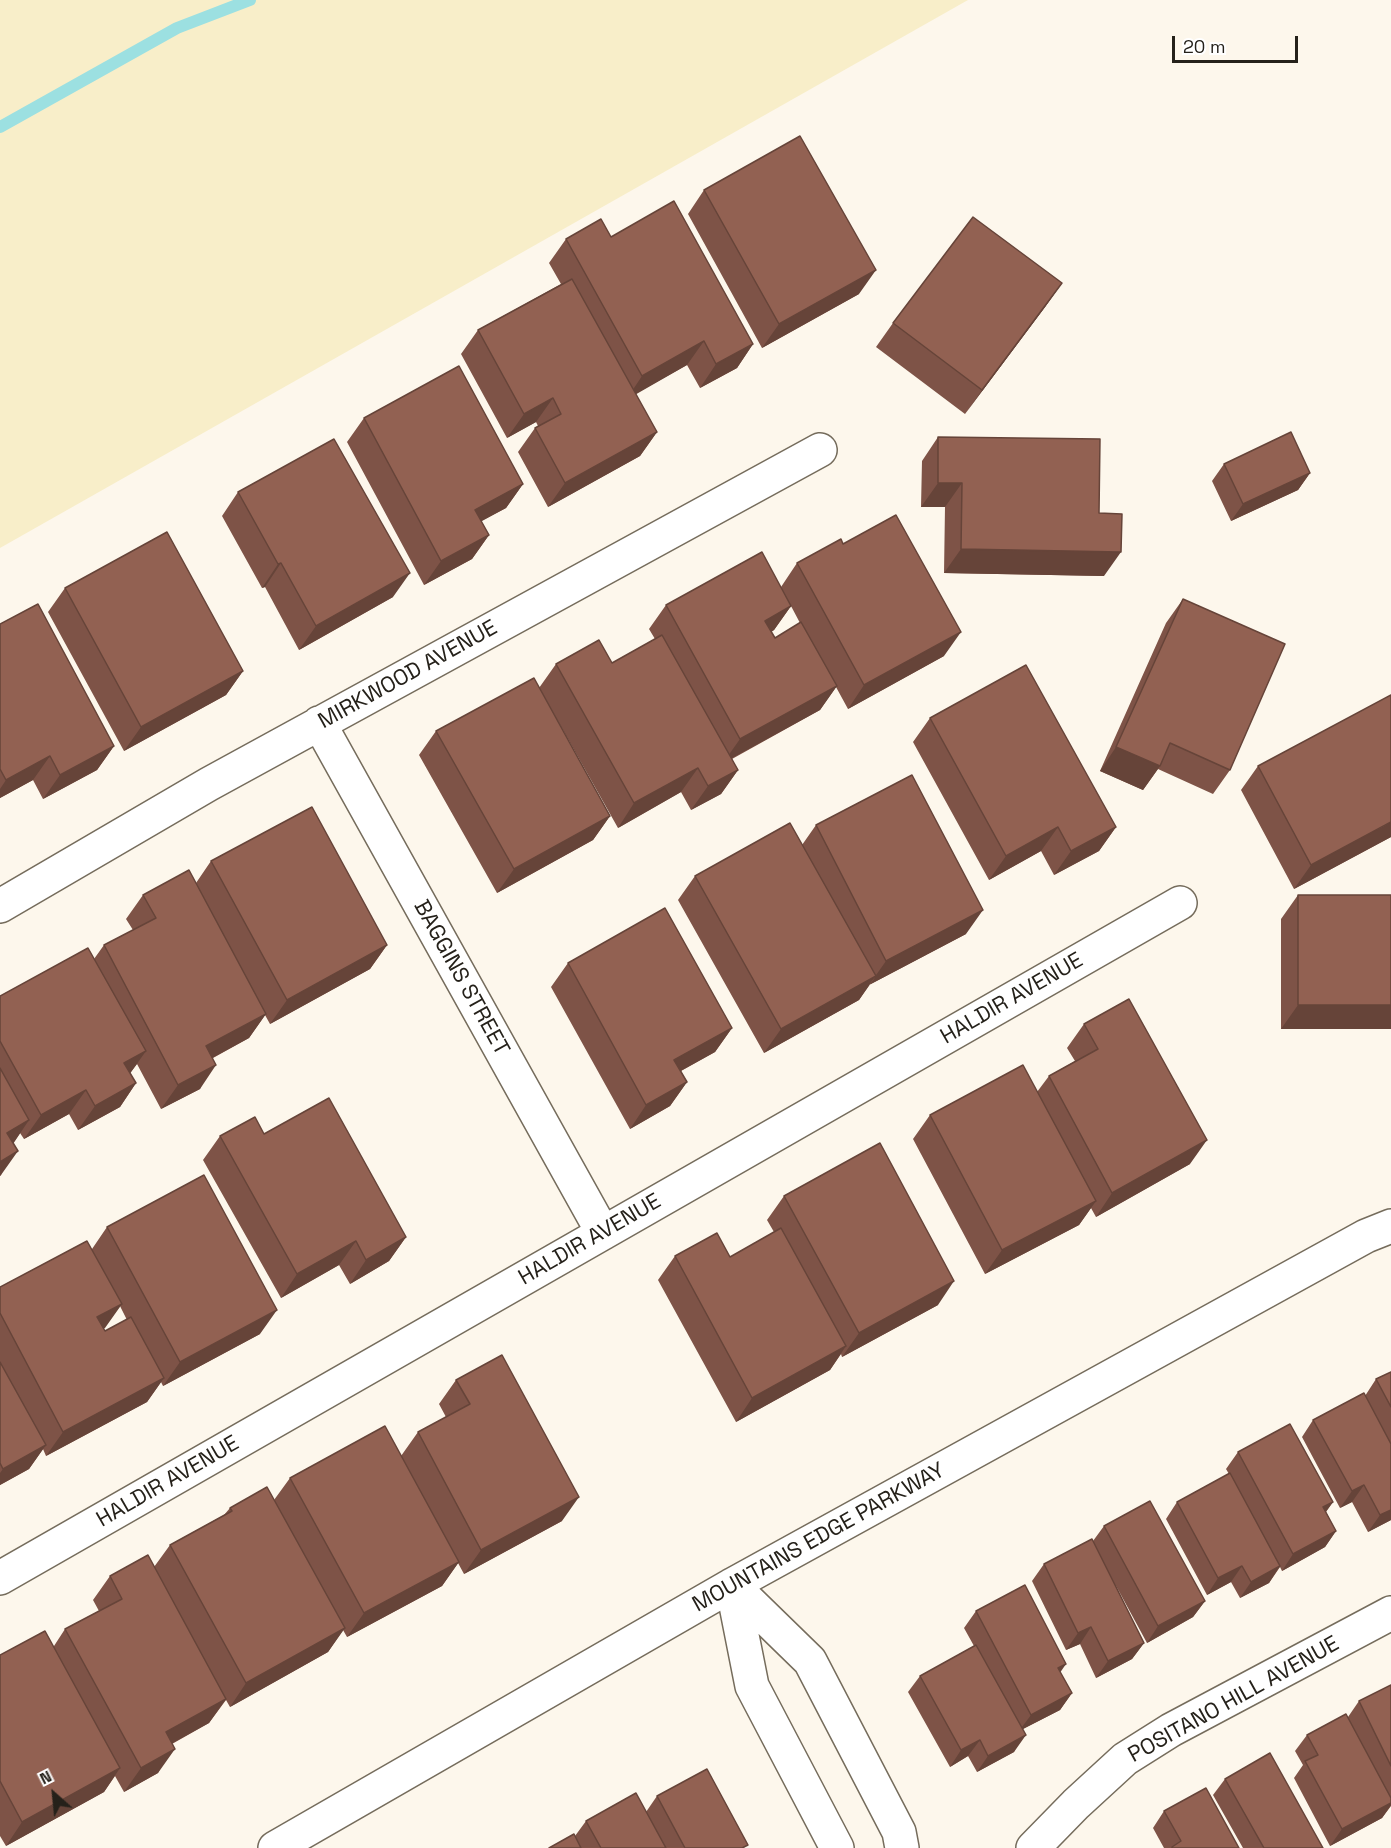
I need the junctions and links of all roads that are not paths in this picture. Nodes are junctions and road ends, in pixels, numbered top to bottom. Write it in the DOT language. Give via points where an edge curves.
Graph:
graph roads {
  1 [pos="820,450"];
  2 [pos="320,723"];
  3 [pos="1179,903"];
  4 [pos="0,906"];
  5 [pos="1391,1212"];
  6 [pos="1378,1231"];
  7 [pos="603,1233"];
  8 [pos="0,1578"];
  9 [pos="732,1585"];
  10 [pos="1391,1613"];
  11 [pos="275,1848"];
  12 [pos="837,1848"];
  13 [pos="903,1848"];
  14 [pos="1033,1848"];
  1 -- 2 [label="street, MIRKWOOD AVENUE"];
  2 -- 4 [label="street, MIRKWOOD AVENUE" via="209,783"];
  2 -- 7 [label="street, BAGGINS STREET"];
  3 -- 7 [label="street, HALDIR AVENUE"];
  5 -- 6 [label="street, MOUNTAINS EDGE PARKWAY"];
  6 -- 9 [label="street, MOUNTAINS EDGE PARKWAY"];
  7 -- 8 [label="street, HALDIR AVENUE"];
  9 -- 11 [label="street, MOUNTAINS EDGE PARKWAY"];
  9 -- 12 [label="street" via="752,1686"];
  9 -- 13 [label="street" via="810,1661 899,1832"];
  10 -- 14 [label="street, POSITANO HILL AVENUE" via="1171,1730 1125,1759"];
}
